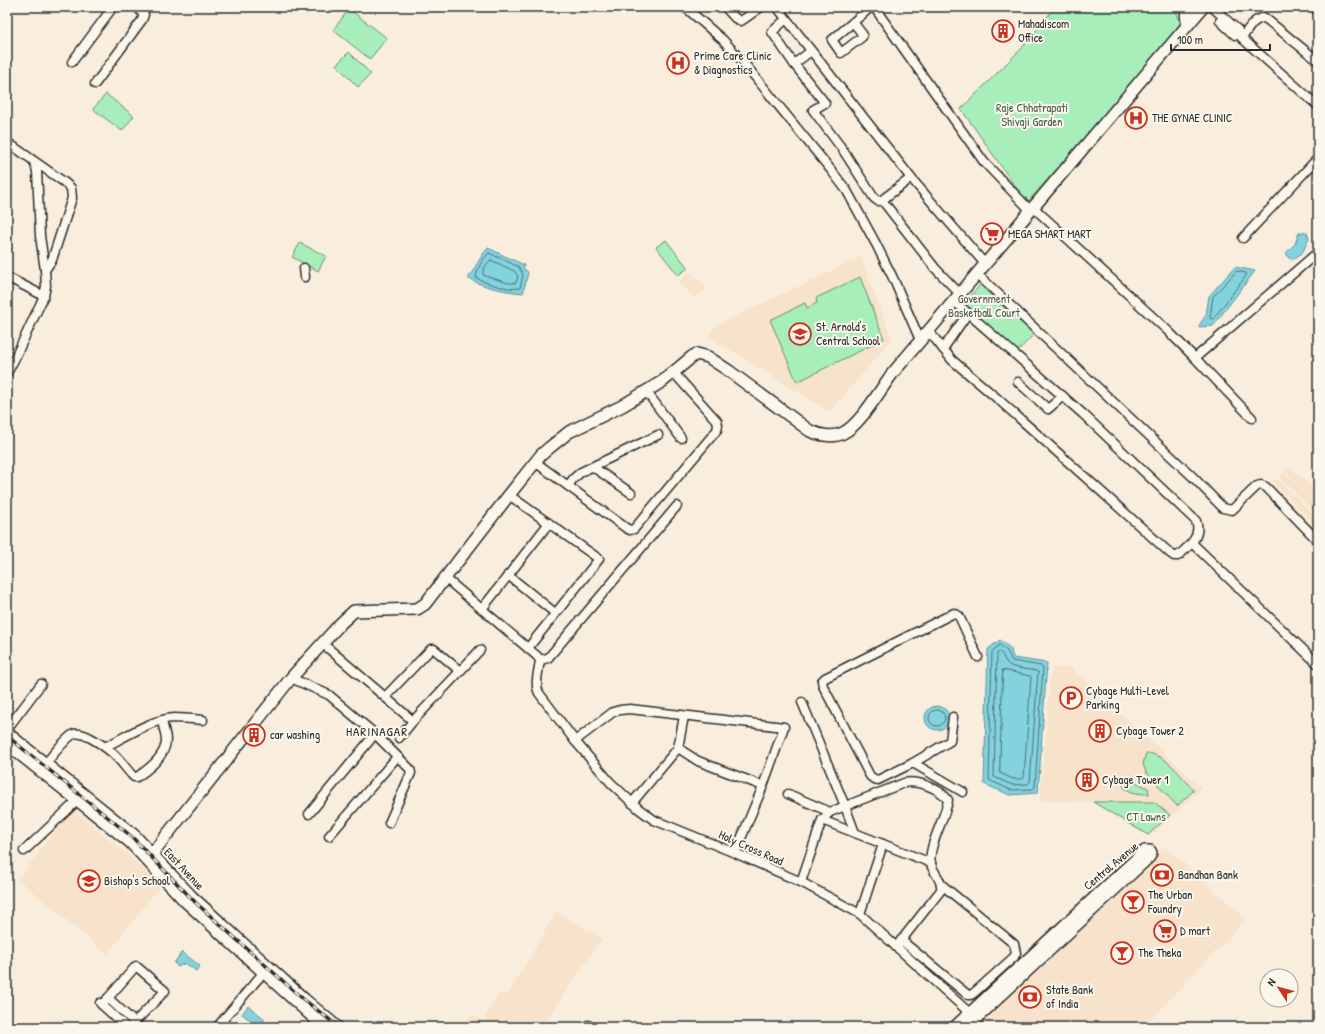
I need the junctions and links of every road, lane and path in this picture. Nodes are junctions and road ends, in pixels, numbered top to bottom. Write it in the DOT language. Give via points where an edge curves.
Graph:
graph roads {
  1 [pos="112,7"];
  2 [pos="137,7"];
  3 [pos="685,7"];
  4 [pos="725,7"];
  5 [pos="777,7"];
  6 [pos="871,7"];
  7 [pos="874,7"];
  8 [pos="1186,7"];
  9 [pos="1203,7"];
  10 [pos="1212,7"];
  11 [pos="1314,7"];
  12 [pos="757,8"];
  13 [pos="1318,11"];
  14 [pos="786,19"];
  15 [pos="853,22"];
  16 [pos="1187,26"];
  17 [pos="1240,36"];
  18 [pos="811,51"];
  19 [pos="1318,61"];
  20 [pos="72,62"];
  21 [pos="794,64"];
  22 [pos="95,84"];
  23 [pos="1318,106"];
  24 [pos="7,142"];
  25 [pos="1318,158"];
  26 [pos="34,162"];
  27 [pos="910,178"];
  28 [pos="882,200"];
  29 [pos="1032,209"];
  30 [pos="1243,238"];
  31 [pos="1318,252"];
  32 [pos="985,264"];
  33 [pos="304,268"];
  34 [pos="45,270"];
  35 [pos="977,274"];
  36 [pos="7,277"];
  37 [pos="306,277"];
  38 [pos="44,296"];
  39 [pos="957,297"];
  40 [pos="968,313"];
  41 [pos="928,332"];
  42 [pos="920,340"];
  43 [pos="943,349"];
  44 [pos="1195,358"];
  45 [pos="7,373"];
  46 [pos="674,373"];
  47 [pos="1018,382"];
  48 [pos="646,391"];
  49 [pos="1063,396"];
  50 [pos="1252,418"];
  51 [pos="658,435"];
  52 [pos="681,438"];
  53 [pos="535,462"];
  54 [pos="593,467"];
  55 [pos="568,486"];
  56 [pos="632,493"];
  57 [pos="509,495"];
  58 [pos="677,506"];
  59 [pos="549,523"];
  60 [pos="1318,541"];
  61 [pos="1192,543"];
  62 [pos="508,575"];
  63 [pos="444,578"];
  64 [pos="482,609"];
  65 [pos="556,613"];
  66 [pos="322,643"];
  67 [pos="528,648"];
  68 [pos="480,650"];
  69 [pos="978,657"];
  70 [pos="540,660"];
  71 [pos="1318,664"];
  72 [pos="460,671"];
  73 [pos="291,678"];
  74 [pos="41,684"];
  75 [pos="384,697"];
  76 [pos="802,702"];
  77 [pos="684,716"];
  78 [pos="953,717"];
  79 [pos="203,720"];
  80 [pos="162,721"];
  81 [pos="413,721"];
  82 [pos="7,729"];
  83 [pos="7,733"];
  84 [pos="375,734"];
  85 [pos="399,738"];
  86 [pos="575,740"];
  87 [pos="7,744"];
  88 [pos="105,747"];
  89 [pos="678,748"];
  90 [pos="397,757"];
  91 [pos="913,763"];
  92 [pos="43,767"];
  93 [pos="763,786"];
  94 [pos="963,792"];
  95 [pos="788,794"];
  96 [pos="78,800"];
  97 [pos="632,803"];
  98 [pos="845,806"];
  99 [pos="830,812"];
  100 [pos="309,814"];
  101 [pos="822,820"];
  102 [pos="390,823"];
  103 [pos="855,833"];
  104 [pos="329,836"];
  105 [pos="883,844"];
  106 [pos="24,851"];
  107 [pos="735,853"];
  108 [pos="150,857"];
  109 [pos="931,863"];
  110 [pos="801,882"];
  111 [pos="942,886"];
  112 [pos="1090,906"];
  113 [pos="860,914"];
  114 [pos="901,940"];
  115 [pos="896,947"];
  116 [pos="263,973"];
  117 [pos="108,998"];
  118 [pos="973,1015"];
  119 [pos="132,1025"];
  120 [pos="126,1027"];
  121 [pos="217,1027"];
  122 [pos="324,1027"];
  123 [pos="338,1027"];
  124 [pos="955,1027"];
  125 [pos="967,1027"];
  1 -- 20 [label="street"];
  2 -- 22 [label="street" via="144,15 142,20"];
  3 -- 42 [label="street" via="723,40 743,62 847,191 893,278"];
  4 -- 12 [label="street" via="740,21"];
  5 -- 14 [label="street"];
  6 -- 15 [label="street"];
  7 -- 29 [label="street" via="984,162"];
  8 -- 16 [label="street"];
  9 -- 16 [label="street"];
  9 -- 17 [label="street" via="1235,36"];
  10 -- 17 [label="street" via="1238,30"];
  11 -- 13 [label="street"];
  14 -- 18 [label="street"];
  14 -- 21 [label="street" via="772,32"];
  16 -- 29 [label="street"];
  17 -- 19 [label="street" via="1256,20 1265,18"];
  17 -- 23 [label="street"];
  18 -- 21 [label="street"];
  18 -- 27 [label="street"];
  21 -- 28 [label="street" via="825,103 813,110 874,198"];
  24 -- 26 [label="street"];
  25 -- 30 [label="street"];
  26 -- 34 [label="street" via="37,171 40,236"];
  26 -- 34 [label="street" via="64,182 71,188 72,193 68,214 52,260"];
  27 -- 28 [label="street"];
  27 -- 32 [label="street"];
  28 -- 39 [label="street"];
  29 -- 32 [label="street"];
  29 -- 44 [label="street" via="1135,299"];
  31 -- 44 [label="street"];
  32 -- 35 [label="street"];
  33 -- 37 [label="street"];
  34 -- 38 [label="street"];
  35 -- 39 [label="street"];
  35 -- 60 [label="street" via="1223,508 1232,510 1261,485 1266,487"];
  36 -- 38 [label="street"];
  38 -- 45 [label="street"];
  39 -- 40 [label="street"];
  39 -- 41 [label="street"];
  40 -- 43 [label="street"];
  40 -- 49 [label="street"];
  41 -- 42 [label="street"];
  41 -- 43 [label="street"];
  42 -- 46 [label="street" via="850,429 834,435 810,431 729,371 701,354 693,356"];
  43 -- 61 [label="street" via="952,360 1170,554 1178,556"];
  44 -- 50 [label="street"];
  46 -- 48 [label="street"];
  46 -- 55 [label="street" via="717,421 717,430 637,526 630,530 626,528"];
  47 -- 49 [label="street" via="1048,409"];
  48 -- 52 [label="street"];
  48 -- 53 [label="street" via="569,432"];
  49 -- 61 [label="street" via="1196,521 1198,533"];
  51 -- 54 [label="street"];
  53 -- 55 [label="street"];
  53 -- 57 [label="street"];
  54 -- 55 [label="street" via="576,476"];
  54 -- 56 [label="street"];
  57 -- 59 [label="street"];
  57 -- 63 [label="street"];
  58 -- 70 [label="street" via="548,658"];
  59 -- 62 [label="street"];
  59 -- 65 [label="street" via="599,559"];
  61 -- 71 [label="street"];
  62 -- 64 [label="street"];
  62 -- 65 [label="street"];
  63 -- 64 [label="street"];
  63 -- 66 [label="street" via="422,607 354,611"];
  64 -- 67 [label="street"];
  65 -- 67 [label="street"];
  66 -- 73 [label="street"];
  66 -- 75 [label="street"];
  67 -- 70 [label="street"];
  68 -- 72 [label="street"];
  69 -- 91 [label="street" via="958,616 954,614 822,681 870,776 878,780"];
  70 -- 86 [label="street, Holy Cross Road" via="537,689"];
  72 -- 75 [label="street" via="431,649"];
  72 -- 81 [label="street"];
  73 -- 84 [label="street" via="330,695"];
  73 -- 108 [label="street"];
  74 -- 82 [label="street"];
  75 -- 81 [label="street"];
  76 -- 98 [label="street"];
  77 -- 86 [label="street" via="620,710"];
  77 -- 89 [label="street"];
  77 -- 93 [label="street" via="784,727"];
  78 -- 91 [label="street" via="950,741"];
  79 -- 80 [label="street" via="174,718"];
  80 -- 88 [label="street"];
  80 -- 88 [label="street" via="166,739 164,750 137,777 134,777"];
  81 -- 85 [label="street"];
  83 -- 92 [label="street, East Avenue"];
  84 -- 90 [label="street"];
  84 -- 100 [label="street"];
  86 -- 97 [label="street, Holy Cross Road" via="611,783"];
  87 -- 92 [label="street, East Avenue"];
  88 -- 92 [label="street" via="87,736 74,734"];
  89 -- 93 [label="street" via="698,761"];
  89 -- 97 [label="street"];
  90 -- 102 [label="street" via="411,770"];
  90 -- 104 [label="street"];
  91 -- 94 [label="street"];
  92 -- 96 [label="street, East Avenue"];
  92 -- 108 [label="street, East Avenue" via="135,836"];
  93 -- 107 [label="street"];
  95 -- 99 [label="street"];
  96 -- 106 [label="street"];
  96 -- 108 [label="street, East Avenue"];
  97 -- 107 [label="street, Holy Cross Road" via="654,820"];
  98 -- 99 [label="street"];
  98 -- 103 [label="street"];
  98 -- 109 [label="street" via="910,782 942,793 948,800 932,851"];
  99 -- 101 [label="street"];
  101 -- 103 [label="street"];
  101 -- 110 [label="street"];
  103 -- 105 [label="street"];
  105 -- 109 [label="street"];
  105 -- 113 [label="street"];
  107 -- 110 [label="street, Holy Cross Road"];
  108 -- 116 [label="street, East Avenue" via="186,901"];
  108 -- 123 [label="street, East Avenue" via="305,1000"];
  109 -- 111 [label="street"];
  110 -- 113 [label="street, Holy Cross Road"];
  111 -- 114 [label="street"];
  111 -- 114 [label="street" via="1014,944 1014,957 975,992 968,995"];
  112 -- 112 [label="street, Central Avenue" via="1145,851 1150,850 1149,857"];
  112 -- 118 [label="street, Central Avenue"];
  113 -- 115 [label="street, Holy Cross Road"];
  114 -- 115 [label="street"];
  115 -- 118 [label="street, Holy Cross Road"];
  116 -- 121 [label="street"];
  116 -- 122 [label="street, East Avenue"];
  117 -- 119 [label="street"];
  117 -- 119 [label="street" via="136,966 165,991"];
  117 -- 120 [label="street" via="101,1004"];
  118 -- 124 [label="street, Central Avenue"];
  118 -- 125 [label="street, Central Avenue"];
}
